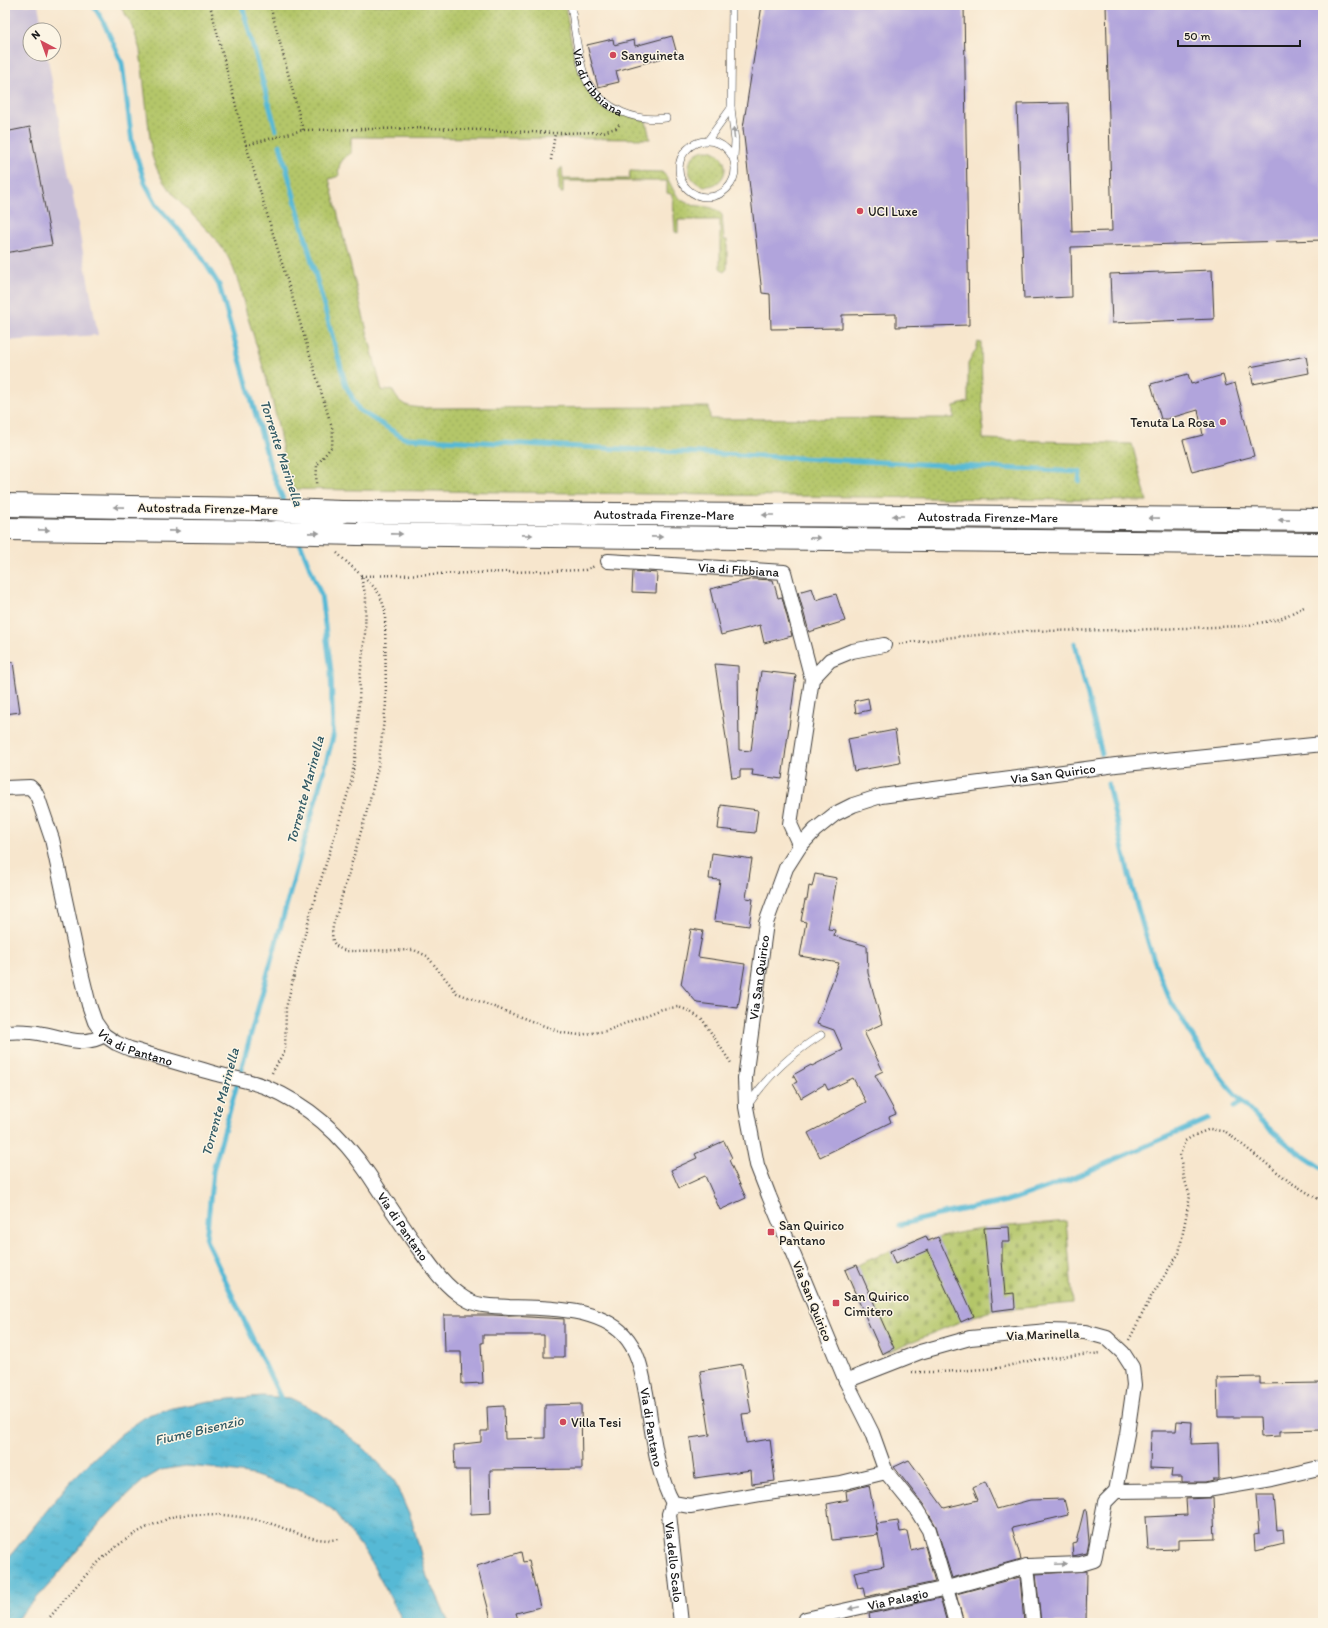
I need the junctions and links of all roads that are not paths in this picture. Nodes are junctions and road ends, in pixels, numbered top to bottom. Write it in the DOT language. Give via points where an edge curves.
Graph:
graph roads {
  1 [pos="571,5"];
  2 [pos="732,5"];
  3 [pos="731,108"];
  4 [pos="666,118"];
  5 [pos="708,140"];
  6 [pos="734,158"];
  7 [pos="5,505"];
  8 [pos="1323,520"];
  9 [pos="5,529"];
  10 [pos="1323,544"];
  11 [pos="608,561"];
  12 [pos="884,646"];
  13 [pos="812,678"];
  14 [pos="1323,744"];
  15 [pos="5,788"];
  16 [pos="800,846"];
  17 [pos="5,1032"];
  18 [pos="104,1035"];
  19 [pos="821,1035"];
  20 [pos="746,1107"];
  21 [pos="846,1381"];
  22 [pos="1323,1467"];
  23 [pos="886,1472"];
  24 [pos="1116,1492"];
  25 [pos="673,1502"];
  26 [pos="1027,1566"];
  27 [pos="947,1588"];
  28 [pos="681,1623"];
  29 [pos="806,1623"];
  30 [pos="956,1623"];
  31 [pos="1033,1623"];
  1 -- 4 [label="lane, Via di Fibbiana" via="579,52 588,83 615,110 656,120"];
  2 -- 3 [label="lane"];
  3 -- 5 [label="lane"];
  6 -- 3 [label="lane, one-way" via="735,141"];
  5 -- 6 [label="lane" via="723,145"];
  5 -- 6 [label="lane" via="691,145 680,159 679,176 689,191 705,198 721,194 730,185 735,174"];
  8 -- 7 [label="highway, Autostrada Firenze-Mare, one-way, bridge" via="342,512"];
  9 -- 10 [label="highway, Autostrada Firenze-Mare, one-way, bridge"];
  11 -- 13 [label="street, Via di Fibbiana" via="784,572"];
  12 -- 13 [label="street" via="852,651 830,660"];
  13 -- 16 [label="street" via="790,824"];
  14 -- 16 [label="street, Via San Quirico" via="1116,765 881,796 853,804 835,814"];
  15 -- 18 [label="street, Via di Pantano" via="30,787 38,798 52,839 89,1006 95,1022"];
  16 -- 20 [label="street, Via San Quirico" via="786,868 766,923 745,1078"];
  17 -- 18 [label="street" via="29,1032 79,1042 97,1040"];
  18 -- 25 [label="street, Via di Pantano" via="130,1049 265,1087 320,1119 342,1140 367,1172 400,1224 435,1271 464,1299 484,1306 541,1308 587,1314 612,1325 625,1336 636,1353 643,1376 662,1480"];
  19 -- 20 [label="lane" via="796,1051 762,1085"];
  20 -- 21 [label="street, Via San Quirico" via="757,1165"];
  21 -- 23 [label="street, Via San Quirico" via="872,1433"];
  21 -- 24 [label="street, Via Marinella" via="920,1352 970,1338 1048,1331 1085,1332 1107,1338 1123,1353 1132,1367 1134,1385"];
  22 -- 24 [label="street" via="1272,1480 1208,1490"];
  23 -- 25 [label="street" via="841,1483 690,1506"];
  23 -- 27 [label="street, Via San Quirico" via="916,1509 929,1530"];
  26 -- 24 [label="street, Via Marinella, one-way" via="1081,1564 1094,1560 1105,1502"];
  25 -- 28 [label="street, Via dello Scalo" via="669,1514"];
  26 -- 27 [label="street, Via Marinella"];
  26 -- 31 [label="street"];
  27 -- 29 [label="street, Via Palagio, one-way" via="806,1619"];
  27 -- 30 [label="street, Via San Quirico"];
}
